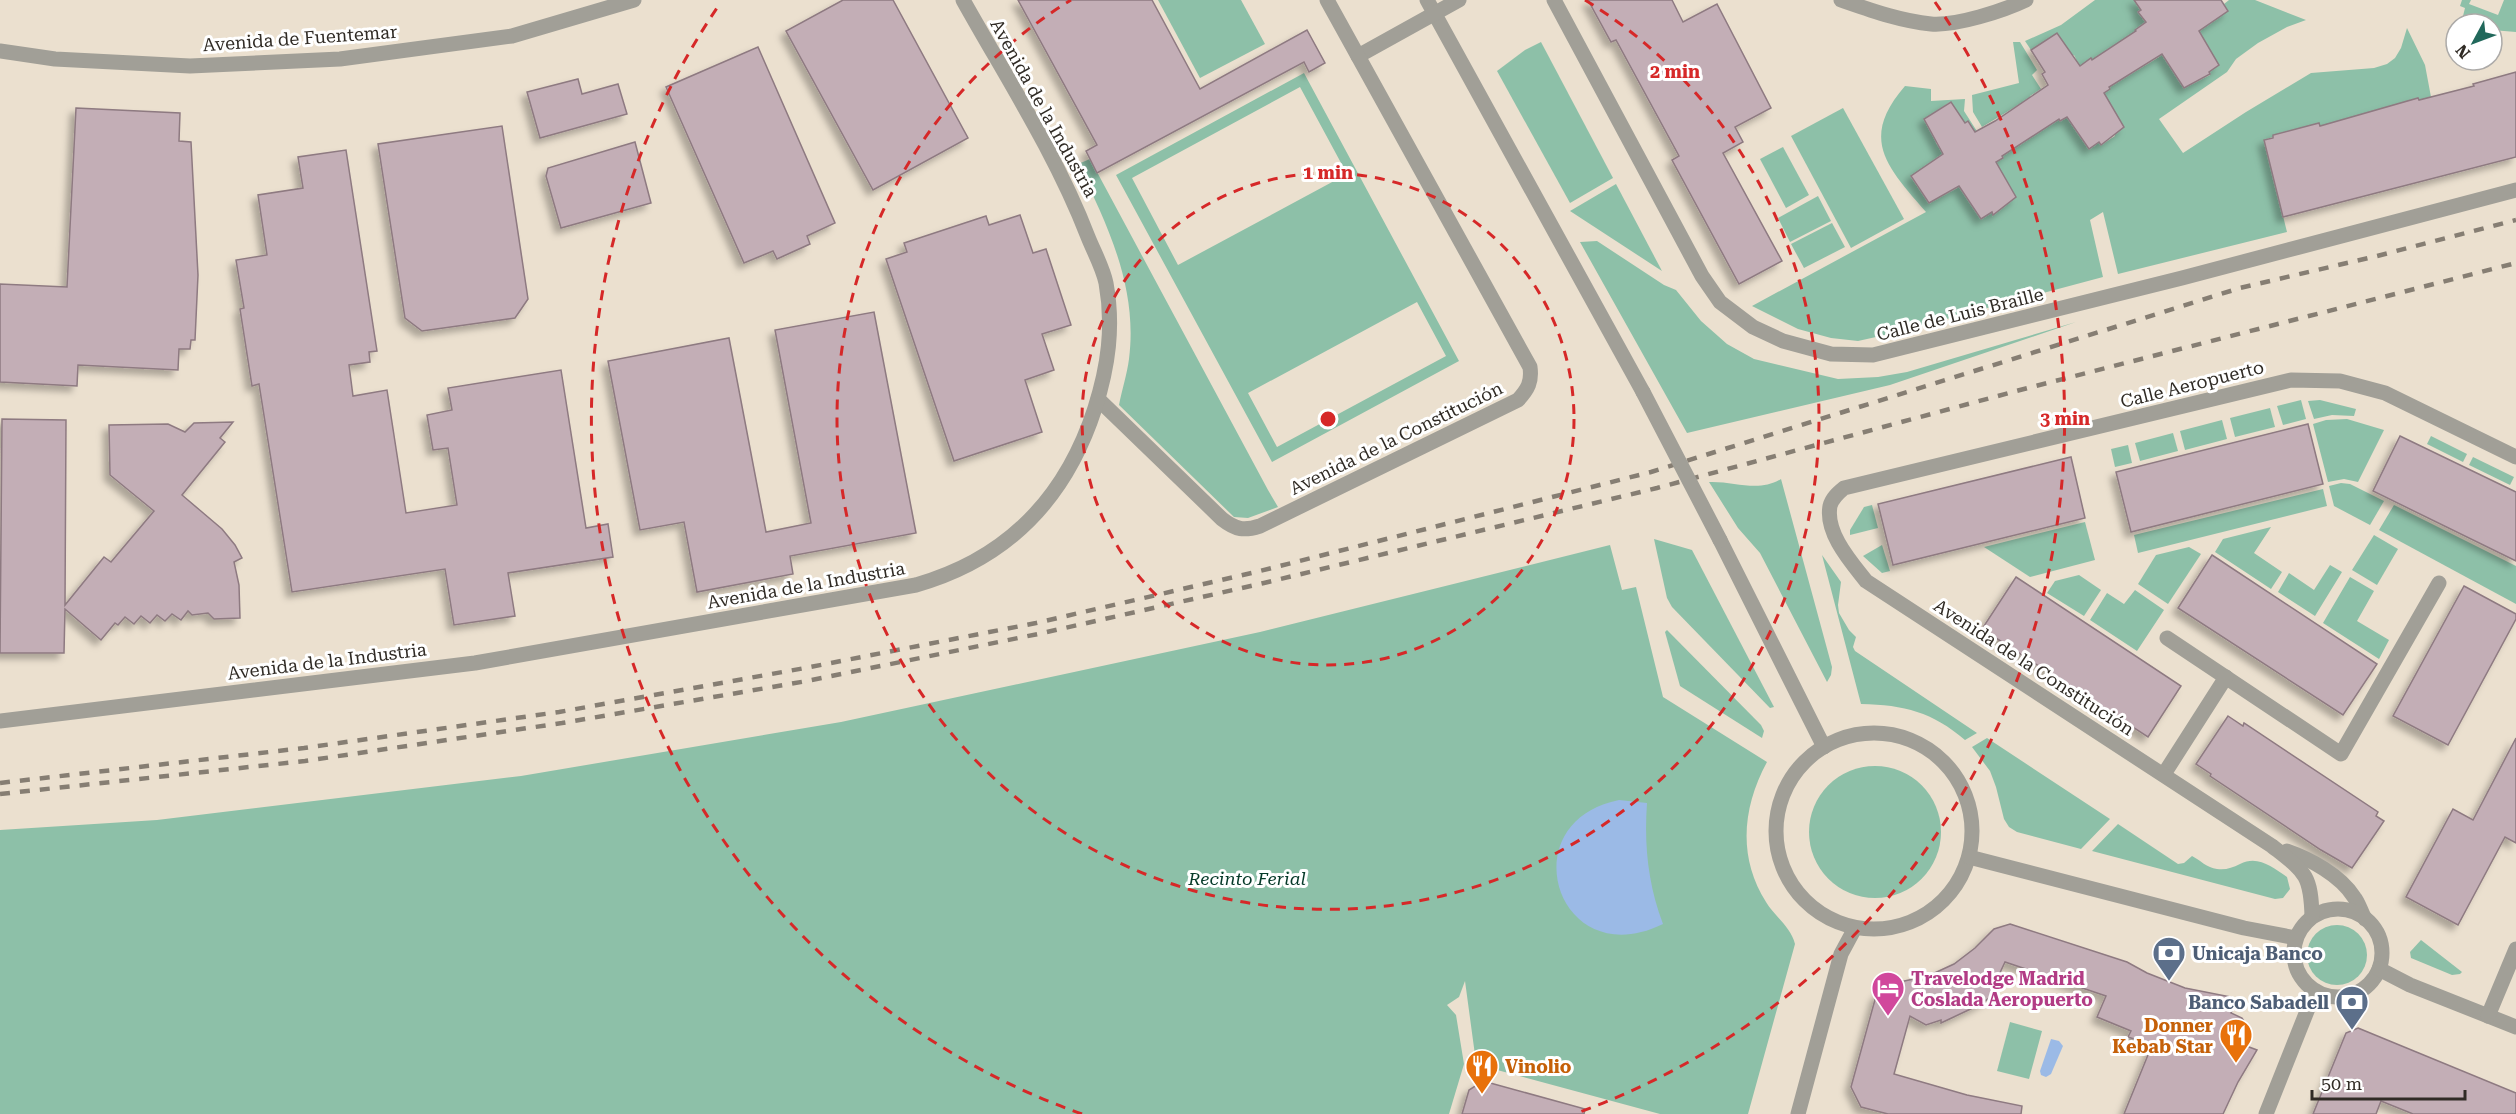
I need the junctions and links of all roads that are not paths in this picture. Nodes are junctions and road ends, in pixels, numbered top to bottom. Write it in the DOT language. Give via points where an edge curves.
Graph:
graph roads {
  1 [pos="634,0"];
  2 [pos="963,0"];
  3 [pos="1328,0"];
  4 [pos="1459,0"];
  5 [pos="1554,0"];
  6 [pos="1841,0"];
  7 [pos="2026,0"];
  8 [pos="1431,7"];
  9 [pos="0,51"];
  10 [pos="1358,56"];
  11 [pos="2516,190"];
  12 [pos="1098,399"];
  13 [pos="2516,457"];
  14 [pos="1844,488"];
  15 [pos="2439,583"];
  16 [pos="2167,638"];
  17 [pos="2226,677"];
  18 [pos="0,721"];
  19 [pos="1824,747"];
  20 [pos="2164,774"];
  21 [pos="2272,846"];
  22 [pos="1969,857"];
  23 [pos="2312,917"];
  24 [pos="2365,919"];
  25 [pos="1855,928"];
  26 [pos="2296,938"];
  27 [pos="2516,950"];
  28 [pos="2379,969"];
  29 [pos="2315,991"];
  30 [pos="2488,1016"];
  31 [pos="2516,1027"];
  32 [pos="1798,1114"];
  33 [pos="2266,1114"];
  1 -- 9 [label="street, Avenida de Fuentemar" via="512,36 340,59 190,66 55,59"];
  2 -- 12 [label="street, Avenida de la Industria" via="1073,198 1106,282 1111,332"];
  3 -- 10 [label="street, Avenida de la Constitución"];
  4 -- 8 [label="street"];
  5 -- 11 [label="street, Calle de Luis Braille" via="1702,276 1720,302 1753,327 1783,341 1831,354 1873,355"];
  6 -- 7 [label="street" via="1886,15 1933,24 1962,21"];
  8 -- 10 [label="street"];
  8 -- 19 [label="street, bridge" via="1643,392"];
  10 -- 12 [label="street, Avenida de la Constitución" via="1530,367 1528,389 1518,400 1246,530 1222,519"];
  12 -- 18 [label="street, Avenida de la Industria" via="1071,467 1033,517 974,563 944,577 475,663"];
  13 -- 14 [label="street, Calle Aeropuerto" via="2385,393 2340,381 2291,380"];
  14 -- 20 [label="street, Avenida de la Constitución" via="1830,505 1832,526 1848,558 1866,581"];
  15 -- 17 [label="street" via="2341,754"];
  16 -- 17 [label="street"];
  17 -- 20 [label="street"];
  19 -- 22 [label="street" via="1841,738 1880,733 1917,743 1933,753 1959,782 1967,800 1972,838"];
  19 -- 25 [label="street" via="1798,768 1781,798 1777,848 1781,864 1798,893 1823,916"];
  20 -- 21 [label="street, Avenida de la Constitución"];
  21 -- 23 [label="street, Avenida de la Constitución" via="2305,876 2311,888"];
  21 -- 24 [label="street, Avenida de la Constitución" via="2320,866 2343,884"];
  22 -- 25 [label="street" via="1955,887 1932,911 1908,924 1882,930"];
  22 -- 26 [label="street"];
  23 -- 24 [label="street" via="2334,910 2350,911"];
  23 -- 26 [label="street"];
  24 -- 28 [label="street" via="2378,936"];
  25 -- 32 [label="street" via="1841,954"];
  26 -- 29 [label="street" via="2296,968"];
  27 -- 30 [label="street"];
  28 -- 29 [label="street" via="2359,992 2329,997"];
  28 -- 30 [label="street"];
  29 -- 33 [label="street"];
  30 -- 31 [label="street"];
}
